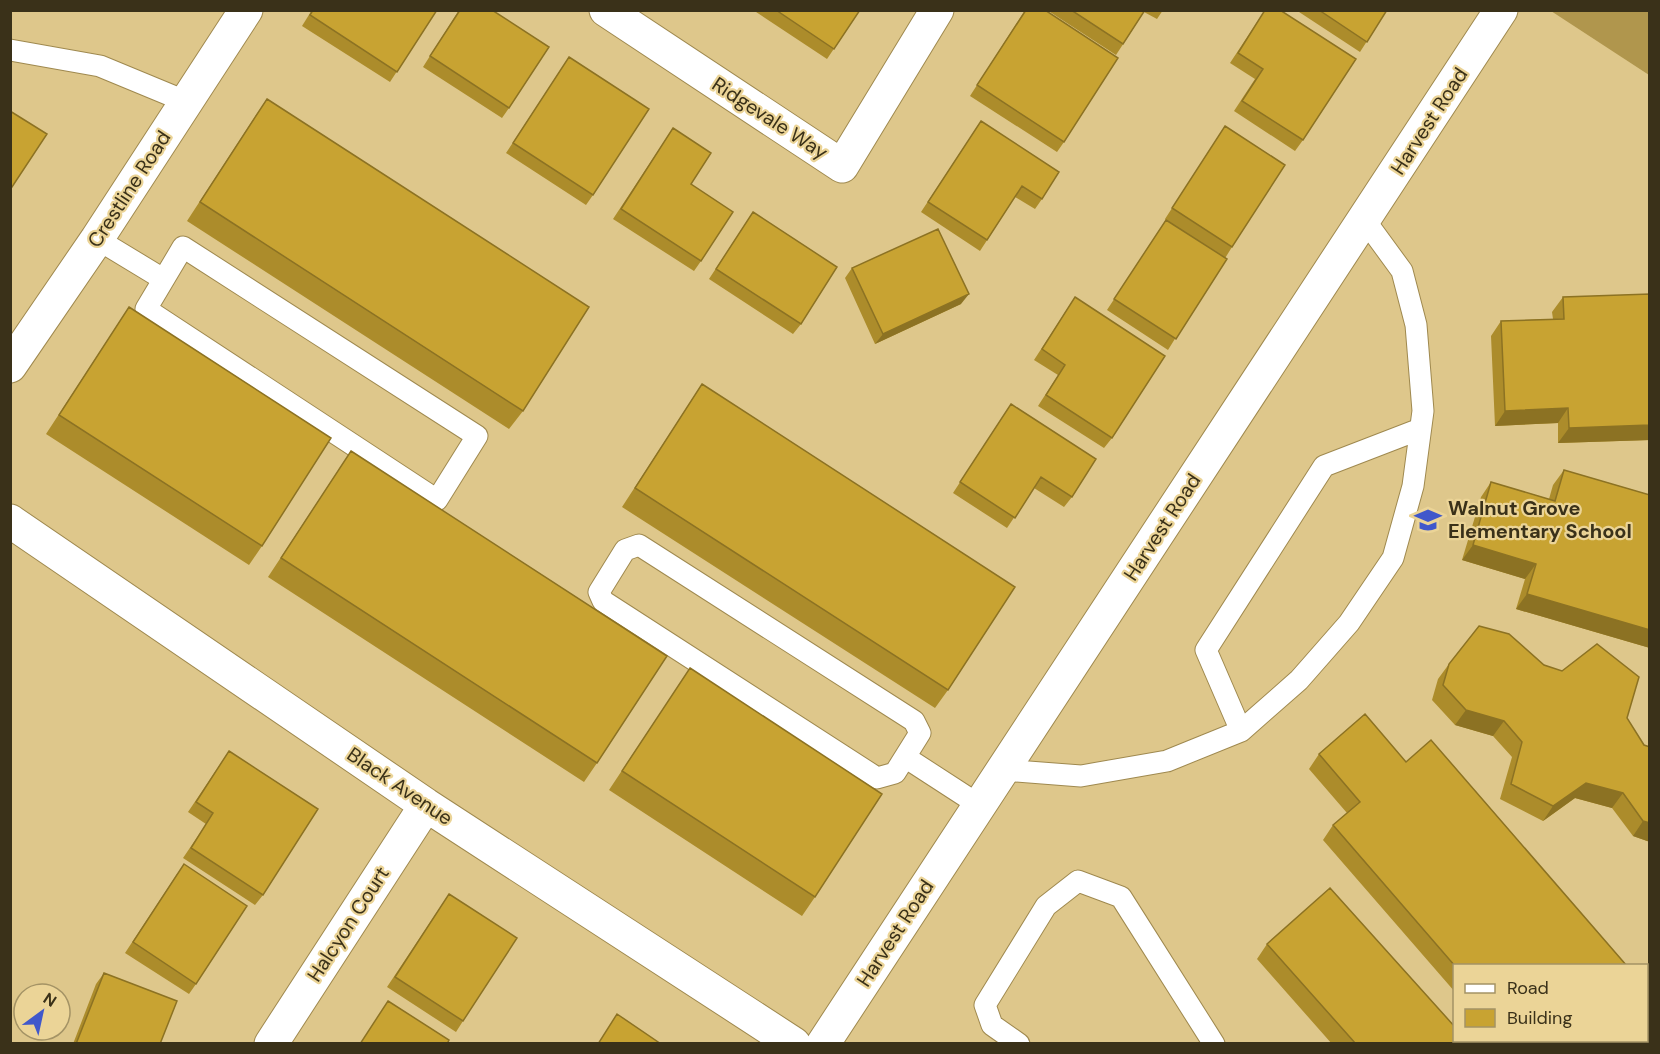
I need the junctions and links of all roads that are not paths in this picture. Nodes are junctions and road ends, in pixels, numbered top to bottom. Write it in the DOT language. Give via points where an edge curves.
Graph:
graph roads {
  1 [pos="246,10"];
  2 [pos="606,10"];
  3 [pos="937,10"];
  4 [pos="1501,10"];
  5 [pos="10,50"];
  6 [pos="187,102"];
  7 [pos="1365,219"];
  8 [pos="97,239"];
  9 [pos="163,279"];
  10 [pos="10,366"];
  11 [pos="1420,429"];
  12 [pos="10,521"];
  13 [pos="1241,731"];
  14 [pos="905,757"];
  15 [pos="1002,770"];
  16 [pos="426,805"];
  17 [pos="979,805"];
  18 [pos="271,1044"];
  19 [pos="794,1044"];
  20 [pos="823,1044"];
  21 [pos="1019,1044"];
  22 [pos="1214,1044"];
  1 -- 6 [label="street, Crestline Road"];
  2 -- 3 [label="street, Ridgevale Way" via="842,166"];
  4 -- 7 [label="street, Harvest Road"];
  5 -- 6 [label="lane" via="100,66"];
  6 -- 8 [label="street, Crestline Road"];
  7 -- 11 [label="lane" via="1402,271 1416,325 1423,411"];
  7 -- 15 [label="street, Harvest Road"];
  8 -- 9 [label="lane"];
  8 -- 10 [label="street, Crestline Road"];
  9 -- 9 [label="lane" via="183,247 477,436 437,500 146,309"];
  11 -- 13 [label="lane" via="1413,486 1392,558 1349,623 1299,680"];
  11 -- 13 [label="lane" via="1324,466 1206,650"];
  12 -- 16 [label="street, Black Avenue"];
  13 -- 15 [label="lane" via="1167,761 1081,776"];
  14 -- 14 [label="lane" via="920,733 914,722 639,545 626,550 599,592 603,601 877,778 895,773"];
  14 -- 17 [label="lane"];
  15 -- 17 [label="street, Harvest Road"];
  16 -- 18 [label="street, Halcyon Court"];
  16 -- 19 [label="street, Black Avenue"];
  17 -- 20 [label="street, Harvest Road"];
  21 -- 22 [label="lane" via="992,1025 985,1005 1046,906 1078,881 1121,897"];
}
